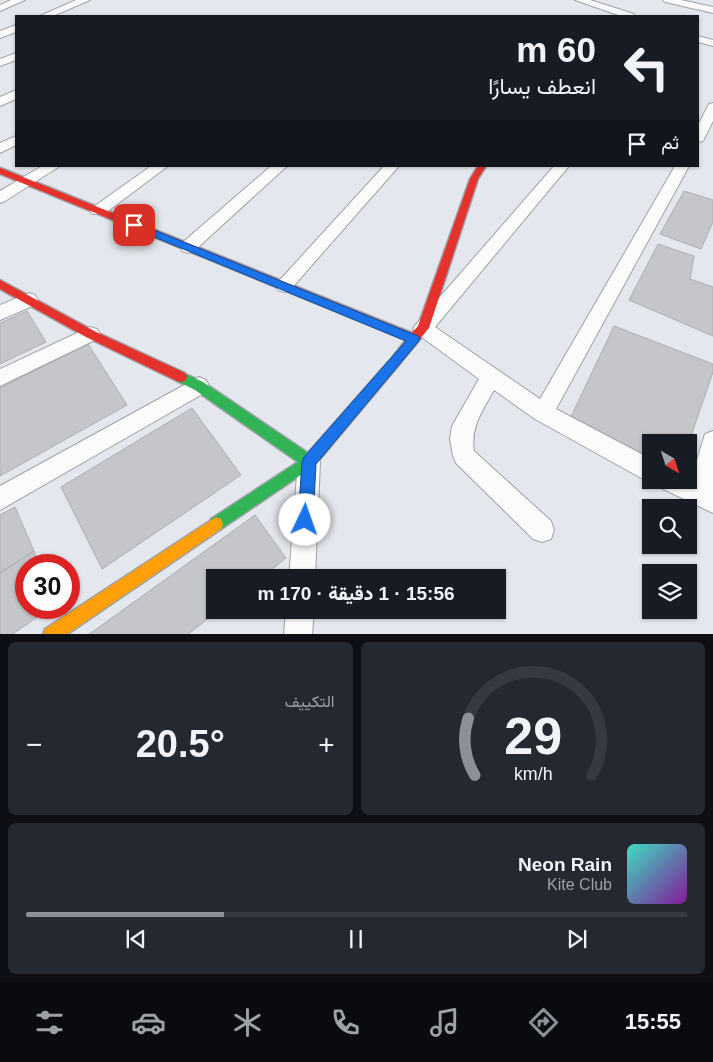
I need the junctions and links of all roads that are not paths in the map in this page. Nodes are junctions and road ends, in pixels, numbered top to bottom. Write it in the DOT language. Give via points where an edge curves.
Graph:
graph roads {
  1 [pos="20,0"];
  2 [pos="85,0"];
  3 [pos="580,0"];
  4 [pos="668,0"];
  5 [pos="601,3"];
  6 [pos="681,5"];
  7 [pos="0,8"];
  8 [pos="713,10"];
  9 [pos="48,15"];
  10 [pos="590,15"];
  11 [pos="628,15"];
  12 [pos="699,38"];
  13 [pos="713,44"];
  14 [pos="15,56"];
  15 [pos="0,64"];
  16 [pos="15,94"];
  17 [pos="0,102"];
  18 [pos="713,107"];
  19 [pos="699,138"];
  20 [pos="699,140"];
  21 [pos="15,141"];
  22 [pos="713,146"];
  23 [pos="0,149"];
  24 [pos="51,167"];
  25 [pos="160,167"];
  26 [pos="279,167"];
  27 [pos="391,167"];
  28 [pos="481,167"];
  29 [pos="561,167"];
  30 [pos="681,167"];
  31 [pos="0,171"];
  32 [pos="27,182"];
  33 [pos="0,198"];
  34 [pos="98,211"];
  35 [pos="188,247"];
  36 [pos="0,284"];
  37 [pos="284,286"];
  38 [pos="29,300"];
  39 [pos="0,314"];
  40 [pos="90,334"];
  41 [pos="419,334"];
  42 [pos="490,376"];
  43 [pos="0,378"];
  44 [pos="199,386"];
  45 [pos="543,413"];
  46 [pos="713,440"];
  47 [pos="309,462"];
  48 [pos="642,466"];
  49 [pos="687,489"];
  50 [pos="0,499"];
  51 [pos="706,499"];
  52 [pos="542,530"];
  53 [pos="303,569"];
  54 [pos="299,619"];
  55 [pos="51,634"];
  56 [pos="298,634"];
  1 -- 7 [label="street"];
  2 -- 9 [label="street"];
  3 -- 5 [label="street"];
  4 -- 6 [label="street"];
  5 -- 10 [label="street"];
  5 -- 11 [label="street"];
  6 -- 8 [label="street"];
  12 -- 13 [label="street"];
  14 -- 15 [label="street"];
  16 -- 17 [label="street"];
  18 -- 19 [label="street"];
  20 -- 22 [label="street"];
  21 -- 23 [label="street"];
  24 -- 32 [label="street"];
  25 -- 34 [label="street"];
  26 -- 35 [label="street"];
  27 -- 37 [label="street"];
  28 -- 41 [label="street" via="474,179"];
  29 -- 41 [label="street"];
  30 -- 45 [label="street"];
  31 -- 32 [label="street"];
  32 -- 33 [label="street"];
  32 -- 34 [label="street"];
  34 -- 35 [label="street"];
  35 -- 37 [label="street"];
  36 -- 38 [label="street"];
  37 -- 41 [label="street"];
  38 -- 39 [label="street"];
  38 -- 40 [label="street"];
  40 -- 43 [label="street"];
  40 -- 44 [label="street"];
  41 -- 42 [label="street"];
  41 -- 47 [label="street"];
  42 -- 45 [label="street"];
  42 -- 52 [label="street" via="463,426 464,456"];
  44 -- 47 [label="street"];
  44 -- 50 [label="street"];
  45 -- 48 [label="street"];
  46 -- 51 [label="street"];
  47 -- 53 [label="street"];
  47 -- 55 [label="street"];
  49 -- 51 [label="street"];
  54 -- 56 [label="street"];
}
